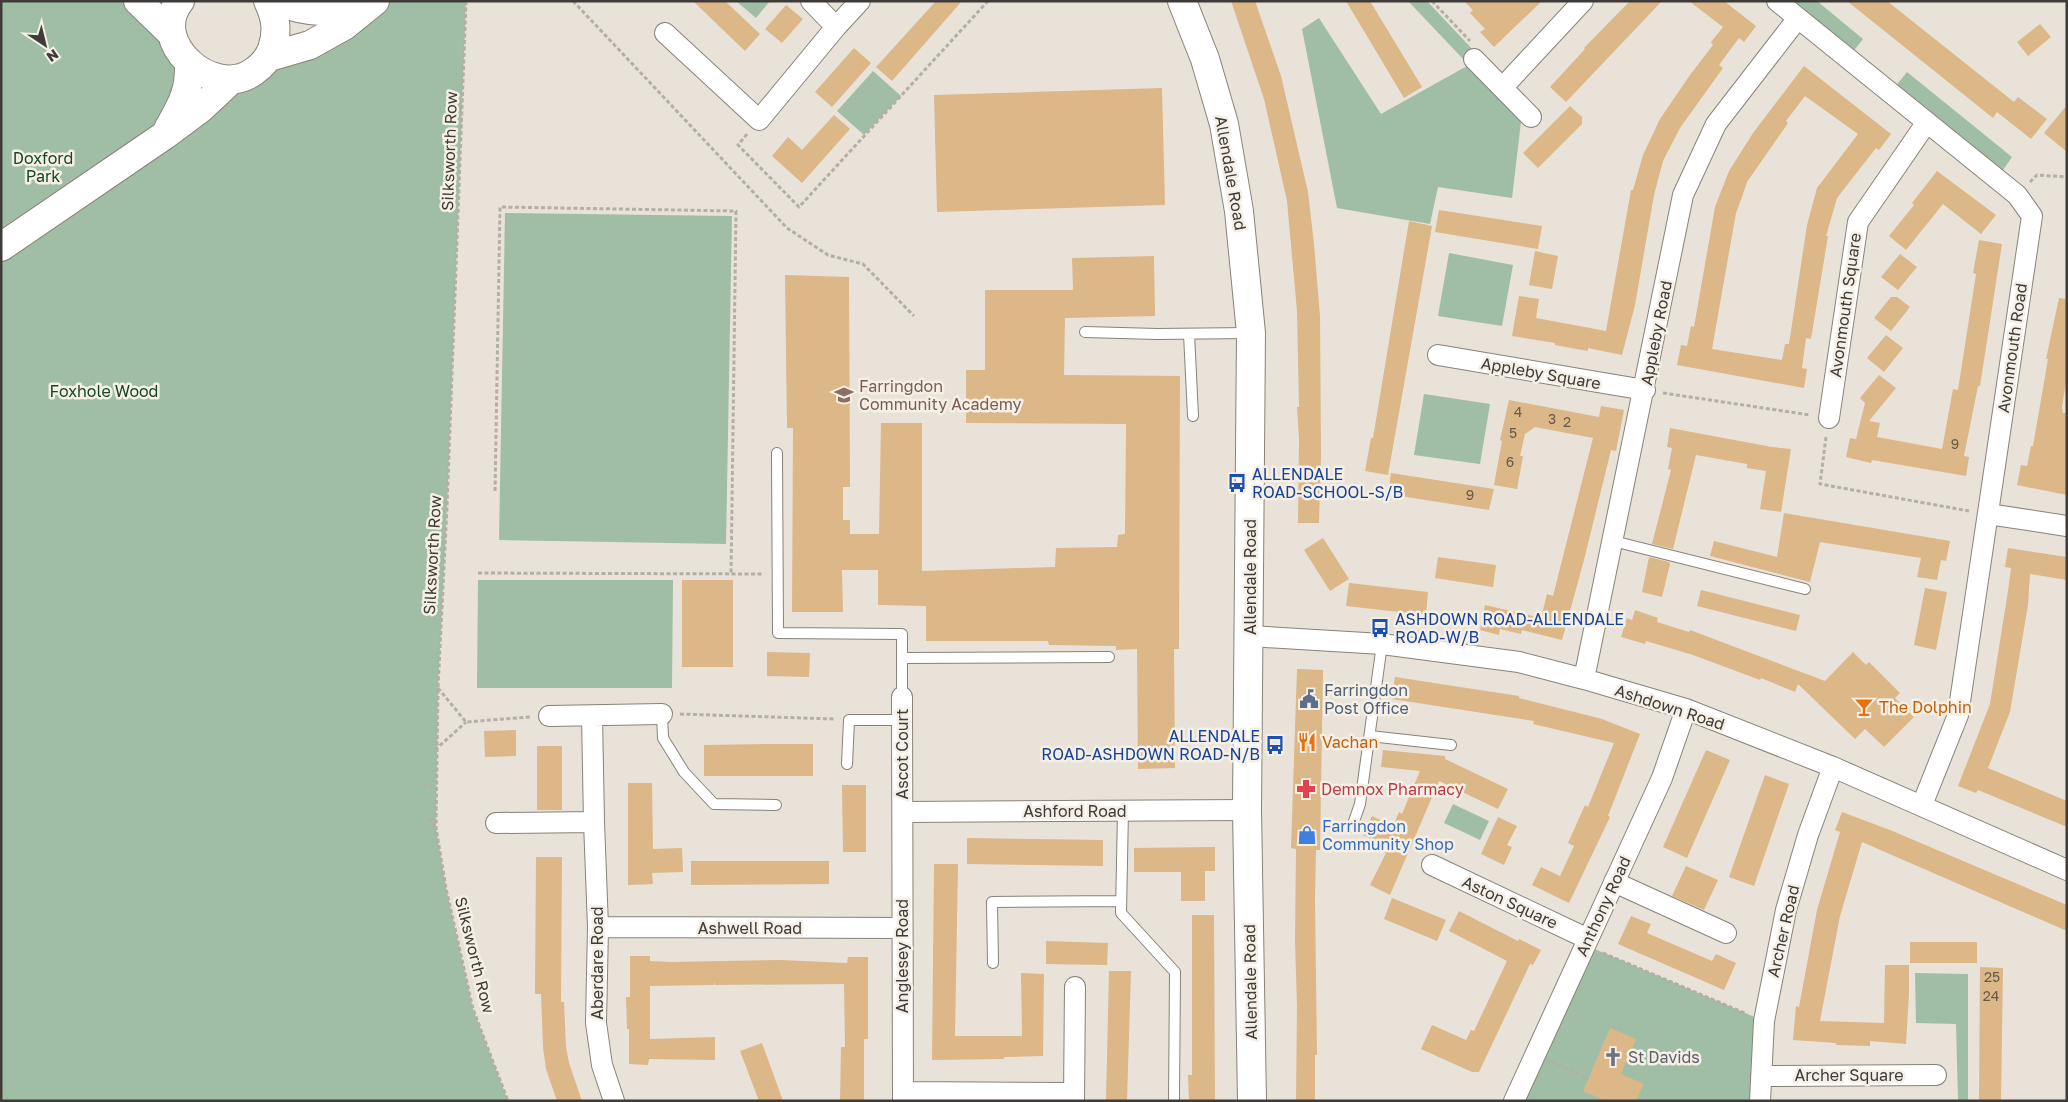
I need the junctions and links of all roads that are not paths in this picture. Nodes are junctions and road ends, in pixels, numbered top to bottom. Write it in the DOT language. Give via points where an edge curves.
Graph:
graph roads {
  1 [pos="138,1"];
  2 [pos="180,1"];
  3 [pos="268,1"];
  4 [pos="275,1"];
  5 [pos="374,1"];
  6 [pos="811,1"];
  7 [pos="860,1"];
  8 [pos="1182,1"];
  9 [pos="1583,1"];
  10 [pos="1777,1"];
  11 [pos="1798,18"];
  12 [pos="836,27"];
  13 [pos="665,33"];
  14 [pos="172,34"];
  15 [pos="270,57"];
  16 [pos="1474,59"];
  17 [pos="189,62"];
  18 [pos="230,81"];
  19 [pos="1503,88"];
  20 [pos="1531,117"];
  21 [pos="1927,122"];
  22 [pos="165,135"];
  23 [pos="1,247"];
  24 [pos="1085,332"];
  25 [pos="1251,333"];
  26 [pos="1189,334"];
  27 [pos="1438,355"];
  28 [pos="1645,390"];
  29 [pos="1193,416"];
  30 [pos="1829,418"];
  31 [pos="777,453"];
  32 [pos="1988,514"];
  33 [pos="2067,526"];
  34 [pos="1613,541"];
  35 [pos="1805,589"];
  36 [pos="1249,636"];
  37 [pos="1382,644"];
  38 [pos="1109,657"];
  39 [pos="902,658"];
  40 [pos="1584,679"];
  41 [pos="902,697"];
  42 [pos="1686,709"];
  43 [pos="662,714"];
  44 [pos="549,716"];
  45 [pos="592,716"];
  46 [pos="902,720"];
  47 [pos="1370,736"];
  48 [pos="1451,745"];
  49 [pos="847,764"];
  50 [pos="1833,767"];
  51 [pos="776,805"];
  52 [pos="1922,805"];
  53 [pos="1123,810"];
  54 [pos="1247,810"];
  55 [pos="903,812"];
  56 [pos="496,822"];
  57 [pos="594,822"];
  58 [pos="1352,827"];
  59 [pos="1432,865"];
  60 [pos="2067,870"];
  61 [pos="1614,882"];
  62 [pos="1120,901"];
  63 [pos="598,928"];
  64 [pos="902,928"];
  65 [pos="1726,932"];
  66 [pos="1586,942"];
  67 [pos="993,963"];
  68 [pos="1075,987"];
  69 [pos="1936,1075"];
  70 [pos="1761,1076"];
  71 [pos="903,1097"];
  72 [pos="1074,1097"];
  73 [pos="614,1101"];
  74 [pos="1174,1101"];
  75 [pos="1252,1101"];
  76 [pos="1514,1101"];
  77 [pos="1760,1101"];
  1 -- 14 [label="street"];
  2 -- 14 [label="street" via="171,19"];
  3 -- 15 [label="street" via="277,24"];
  4 -- 5 [label="street" via="304,11 326,12"];
  5 -- 15 [label="street" via="344,26 310,44"];
  6 -- 12 [label="street"];
  7 -- 12 [label="street"];
  8 -- 25 [label="street, Allendale Road" via="1205,59 1224,124 1240,211"];
  9 -- 19 [label="street"];
  10 -- 11 [label="street, Avonmouth Road"];
  11 -- 21 [label="street, Avonmouth Road"];
  11 -- 28 [label="street, Appleby Road" via="1716,124 1684,195"];
  12 -- 13 [label="street" via="759,120"];
  14 -- 17 [label="street"];
  15 -- 18 [label="street" via="247,77"];
  16 -- 19 [label="street"];
  17 -- 18 [label="street" via="204,73"];
  17 -- 22 [label="street" via="189,82 183,102"];
  18 -- 22 [label="street"];
  19 -- 20 [label="street"];
  21 -- 30 [label="street, Avonmouth Square" via="1858,222"];
  21 -- 32 [label="street, Avonmouth Road" via="2017,195 2032,216"];
  22 -- 23 [label="street"];
  24 -- 26 [label="lane"];
  25 -- 26 [label="lane"];
  25 -- 36 [label="street, Allendale Road"];
  26 -- 29 [label="lane"];
  27 -- 28 [label="street, Appleby Square"];
  28 -- 34 [label="street, Appleby Road"];
  31 -- 39 [label="lane" via="778,633 902,634"];
  32 -- 33 [label="street"];
  32 -- 52 [label="street, Avonmouth Road" via="1958,715"];
  34 -- 35 [label="lane"];
  34 -- 40 [label="street, Appleby Road"];
  36 -- 37 [label="street, Ashdown Road"];
  36 -- 54 [label="street, Allendale Road"];
  37 -- 40 [label="street, Ashdown Road" via="1519,662"];
  37 -- 47 [label="lane"];
  38 -- 39 [label="lane"];
  39 -- 41 [label="lane"];
  40 -- 42 [label="street, Ashdown Road"];
  41 -- 46 [label="street, Ascot Court"];
  42 -- 50 [label="street, Ashdown Road"];
  42 -- 61 [label="street, Anthony Road" via="1662,778"];
  43 -- 45 [label="street"];
  43 -- 51 [label="lane" via="663,738 684,772 714,804"];
  44 -- 45 [label="street"];
  45 -- 57 [label="street, Aberdare Road"];
  46 -- 49 [label="lane" via="849,720"];
  46 -- 55 [label="street, Ascot Court"];
  47 -- 48 [label="lane"];
  47 -- 58 [label="lane" via="1360,804"];
  50 -- 52 [label="street, Ashdown Road"];
  50 -- 70 [label="street, Archer Road" via="1808,835 1786,910 1764,1021"];
  52 -- 60 [label="street, Ashdown Road"];
  53 -- 54 [label="street, Ashford Road"];
  53 -- 55 [label="street, Ashford Road"];
  53 -- 62 [label="lane"];
  54 -- 75 [label="street, Allendale Road"];
  55 -- 64 [label="street, Anglesey Road"];
  56 -- 57 [label="street"];
  57 -- 63 [label="street, Aberdare Road"];
  59 -- 66 [label="street, Aston Square"];
  61 -- 65 [label="street"];
  61 -- 66 [label="street, Anthony Road"];
  62 -- 67 [label="lane" via="992,902"];
  62 -- 74 [label="lane" via="1121,913 1175,972"];
  63 -- 64 [label="street, Ashwell Road"];
  63 -- 73 [label="street, Aberdare Road" via="596,1023 602,1065"];
  64 -- 71 [label="street, Anglesey Road"];
  66 -- 76 [label="street, Anthony Road"];
  68 -- 72 [label="street"];
  69 -- 70 [label="street, Archer Square"];
  70 -- 77 [label="street, Archer Road"];
  71 -- 72 [label="street"];
}
